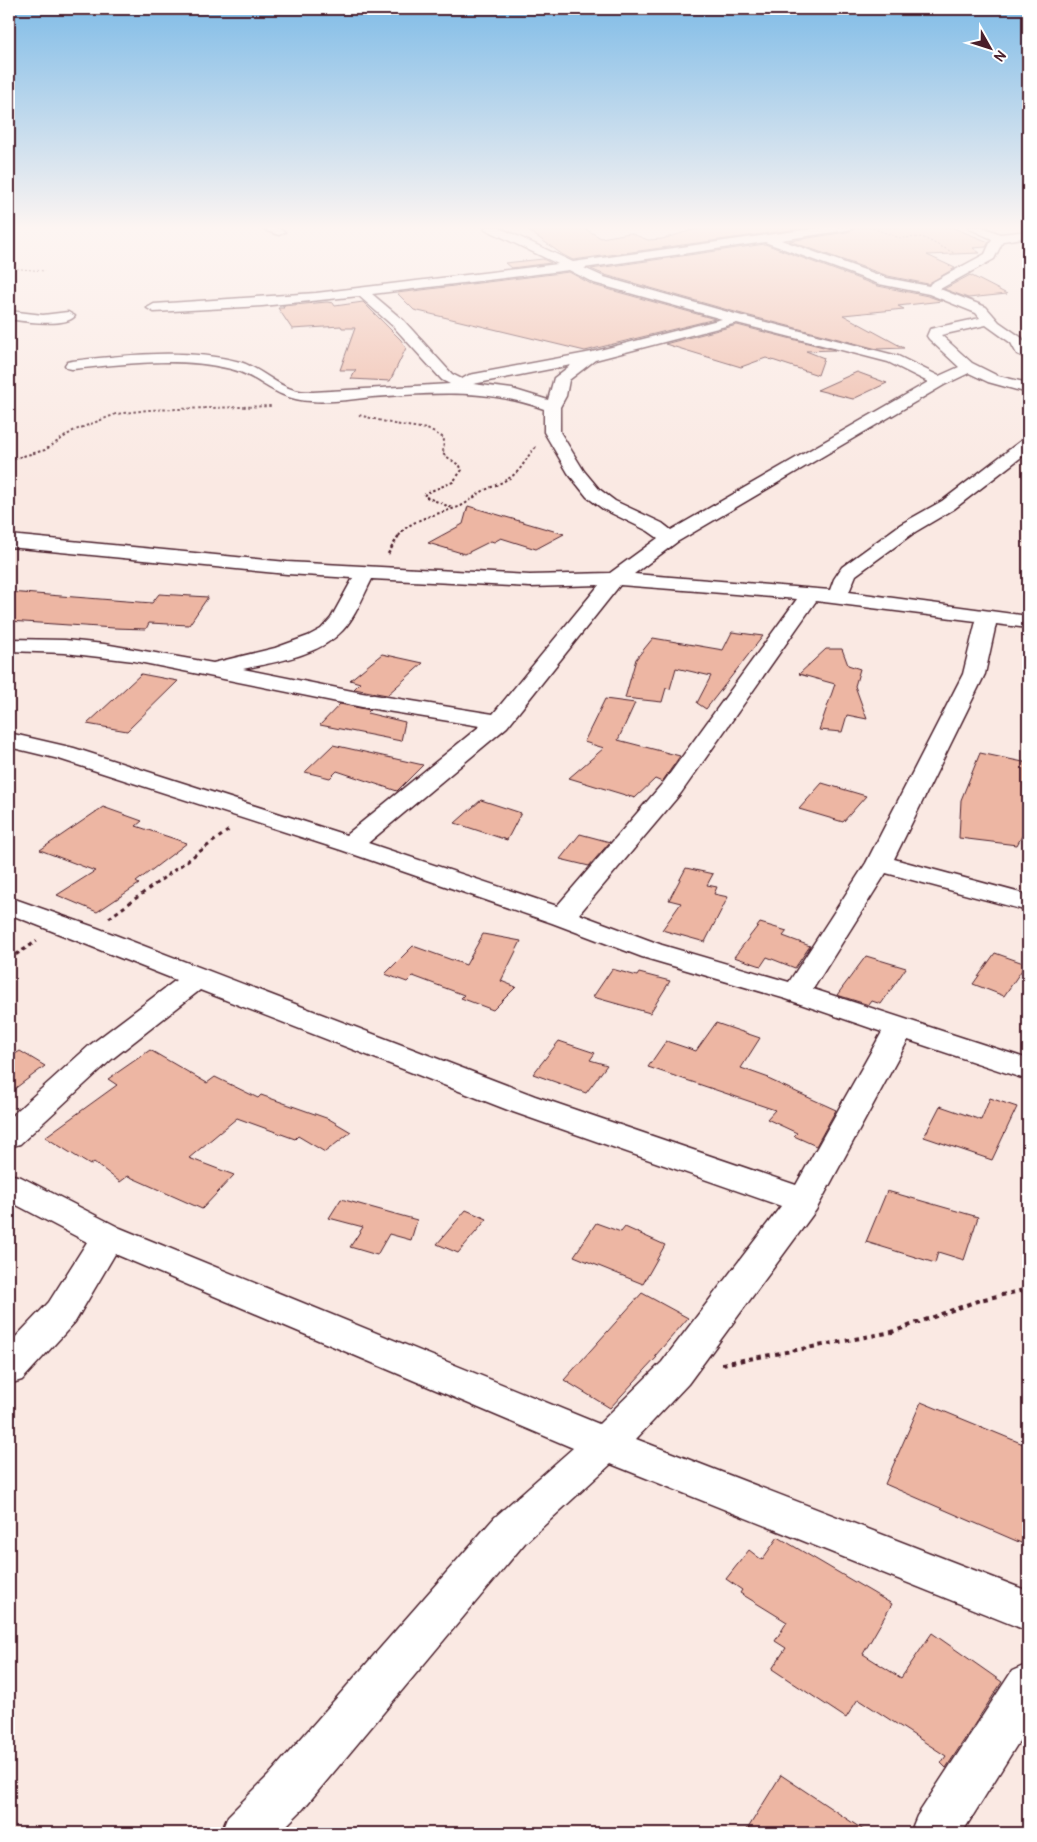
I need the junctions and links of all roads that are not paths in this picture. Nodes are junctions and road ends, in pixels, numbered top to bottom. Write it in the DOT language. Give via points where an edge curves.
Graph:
graph roads {
  1 [pos="386,313"];
  2 [pos="713,313"];
  3 [pos="983,313"];
  4 [pos="9,315"];
  5 [pos="68,316"];
  6 [pos="737,320"];
  7 [pos="989,320"];
  8 [pos="1028,355"];
  9 [pos="592,356"];
  10 [pos="72,365"];
  11 [pos="961,370"];
  12 [pos="455,381"];
  13 [pos="939,382"];
  14 [pos="1028,388"];
  15 [pos="474,390"];
  16 [pos="552,407"];
  17 [pos="1028,444"];
  18 [pos="670,538"];
  19 [pos="9,541"];
  20 [pos="370,573"];
  21 [pos="615,579"];
  22 [pos="810,595"];
  23 [pos="838,597"];
  24 [pos="987,617"];
  25 [pos="1028,622"];
  26 [pos="9,645"];
  27 [pos="214,669"];
  28 [pos="499,722"];
  29 [pos="9,740"];
  30 [pos="350,845"];
  31 [pos="879,862"];
  32 [pos="1028,903"];
  33 [pos="9,905"];
  34 [pos="562,917"];
  35 [pos="196,978"];
  36 [pos="796,993"];
  37 [pos="899,1029"];
  38 [pos="1028,1070"];
  39 [pos="9,1136"];
  40 [pos="9,1186"];
  41 [pos="804,1201"];
  42 [pos="108,1237"];
  43 [pos="9,1369"];
  44 [pos="605,1444"];
  45 [pos="1028,1611"];
  46 [pos="1028,1686"];
  47 [pos="245,1833"];
  48 [pos="934,1833"];
  1 -- 12 [label="street" via="442,372"];
  2 -- 6 [label="street"];
  3 -- 7 [label="street"];
  4 -- 5 [label="street" via="43,319"];
  6 -- 9 [label="street"];
  6 -- 13 [label="street" via="893,359"];
  7 -- 8 [label="street" via="1017,341"];
  7 -- 11 [label="street" via="935,332 934,336"];
  9 -- 12 [label="street"];
  9 -- 16 [label="street" via="562,378"];
  10 -- 15 [label="street" via="144,359 206,362 244,369 296,396"];
  11 -- 13 [label="street"];
  11 -- 14 [label="street"];
  12 -- 15 [label="street"];
  13 -- 18 [label="street"];
  15 -- 16 [label="street" via="512,394"];
  16 -- 18 [label="street" via="552,432 593,493"];
  17 -- 23 [label="street" via="948,505 908,528 849,571"];
  18 -- 21 [label="street"];
  19 -- 20 [label="street"];
  20 -- 21 [label="street" via="530,581"];
  20 -- 27 [label="street" via="337,625 324,637 308,645"];
  21 -- 22 [label="street"];
  21 -- 28 [label="street"];
  22 -- 23 [label="street"];
  22 -- 34 [label="street" via="672,788"];
  23 -- 24 [label="street"];
  24 -- 25 [label="street"];
  24 -- 31 [label="street" via="974,674"];
  26 -- 27 [label="street" via="73,647"];
  27 -- 28 [label="street" via="326,693"];
  28 -- 30 [label="street"];
  29 -- 30 [label="street" via="66,753"];
  30 -- 34 [label="street"];
  31 -- 32 [label="street"];
  31 -- 36 [label="street"];
  33 -- 35 [label="street"];
  34 -- 36 [label="street" via="652,951"];
  35 -- 39 [label="street" via="101,1052"];
  35 -- 41 [label="street" via="524,1104"];
  36 -- 37 [label="street"];
  37 -- 38 [label="street"];
  37 -- 41 [label="street"];
  40 -- 42 [label="street"];
  41 -- 44 [label="street" via="675,1372"];
  42 -- 43 [label="street" via="62,1312"];
  42 -- 44 [label="street"];
  44 -- 45 [label="street"];
  44 -- 47 [label="street" via="510,1530 286,1792"];
  46 -- 48 [label="street"];
}
